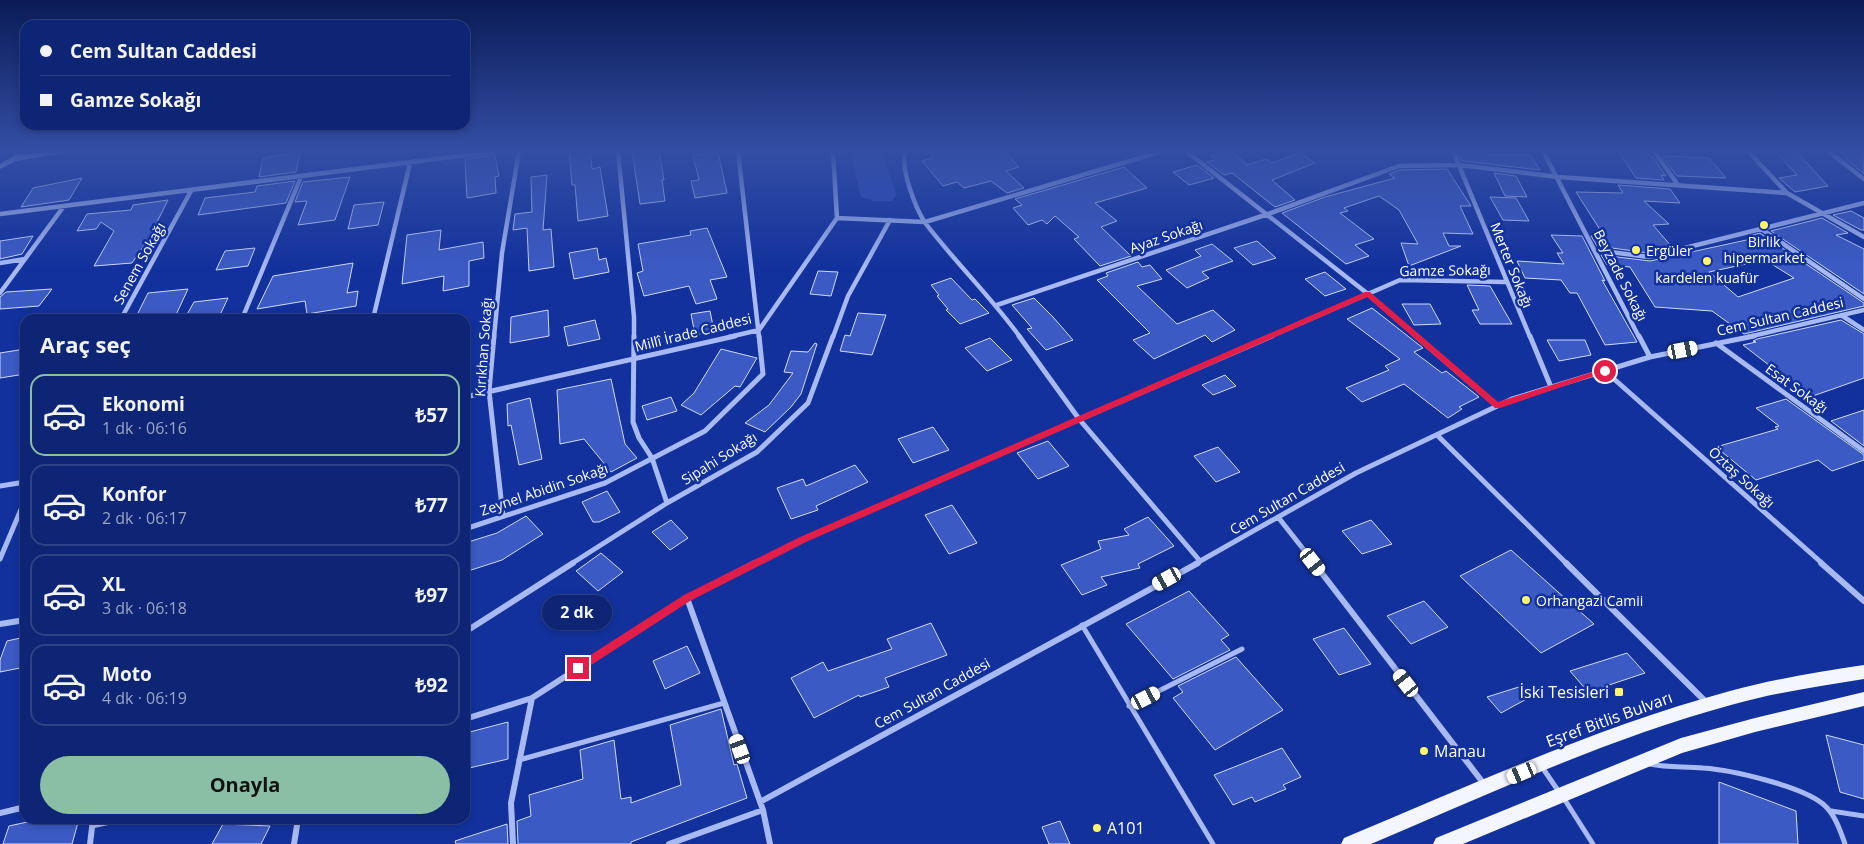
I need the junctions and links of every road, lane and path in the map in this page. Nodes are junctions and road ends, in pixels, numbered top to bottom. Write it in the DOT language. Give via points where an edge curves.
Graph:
graph roads {
  1 [pos="196,190"];
  2 [pos="295,190"];
  3 [pos="404,190"];
  4 [pos="512,190"];
  5 [pos="622,190"];
  6 [pos="743,190"];
  7 [pos="835,190"];
  8 [pos="911,190"];
  9 [pos="1030,190"];
  10 [pos="1237,190"];
  11 [pos="1332,190"];
  12 [pos="1470,190"];
  13 [pos="1565,190"];
  14 [pos="1751,190"];
  15 [pos="1785,190"];
  16 [pos="191,191"];
  17 [pos="1787,193"];
  18 [pos="1864,203"];
  19 [pos="64,206"];
  20 [pos="1822,213"];
  21 [pos="0,214"];
  22 [pos="1268,214"];
  23 [pos="837,218"];
  24 [pos="890,220"];
  25 [pos="924,222"];
  26 [pos="1760,228"];
  27 [pos="1864,237"];
  28 [pos="1596,250"];
  29 [pos="25,259"];
  30 [pos="0,263"];
  31 [pos="1506,282"];
  32 [pos="0,293"];
  33 [pos="1368,294"];
  34 [pos="1864,299"];
  35 [pos="997,305"];
  36 [pos="1864,310"];
  37 [pos="125,314"];
  38 [pos="244,314"];
  39 [pos="374,314"];
  40 [pos="1841,315"];
  41 [pos="759,330"];
  42 [pos="1864,330"];
  43 [pos="1716,343"];
  44 [pos="1650,356"];
  45 [pos="632,359"];
  46 [pos="1605,371"];
  47 [pos="1551,387"];
  48 [pos="490,391"];
  49 [pos="470,395"];
  50 [pos="1497,406"];
  51 [pos="1079,419"];
  52 [pos="1437,435"];
  53 [pos="1864,451"];
  54 [pos="652,458"];
  55 [pos="20,483"];
  56 [pos="0,486"];
  57 [pos="667,503"];
  58 [pos="20,512"];
  59 [pos="503,516"];
  60 [pos="1278,517"];
  61 [pos="470,527"];
  62 [pos="0,559"];
  63 [pos="1200,561"];
  64 [pos="687,598"];
  65 [pos="1864,601"];
  66 [pos="20,621"];
  67 [pos="0,624"];
  68 [pos="1082,625"];
  69 [pos="470,629"];
  70 [pos="1242,649"];
  71 [pos="1864,672"];
  72 [pos="532,698"];
  73 [pos="1864,699"];
  74 [pos="724,703"];
  75 [pos="1708,704"];
  76 [pos="1129,706"];
  77 [pos="470,717"];
  78 [pos="519,760"];
  79 [pos="1641,761"];
  80 [pos="1540,765"];
  81 [pos="1487,788"];
  82 [pos="1561,794"];
  83 [pos="762,806"];
  84 [pos="20,808"];
  85 [pos="1831,811"];
  86 [pos="0,813"];
  87 [pos="1864,816"];
  88 [pos="94,824"];
  89 [pos="297,824"];
  90 [pos="90,844"];
  91 [pos="294,844"];
  92 [pos="513,844"];
  93 [pos="669,844"];
  94 [pos="770,844"];
  95 [pos="1213,844"];
  96 [pos="1350,844"];
  97 [pos="1442,844"];
  98 [pos="1593,844"];
  99 [pos="1845,844"];
  1 -- 16 [label="street"];
  2 -- 38 [label="street"];
  3 -- 39 [label="street"];
  4 -- 48 [label="street, Kırıkhan Sokağı" via="502,253"];
  5 -- 45 [label="street" via="634,317"];
  6 -- 41 [label="street, Zeynel Abidin Sokağı"];
  7 -- 23 [label="street"];
  8 -- 25 [label="street"];
  9 -- 25 [label="street"];
  10 -- 22 [label="street"];
  11 -- 22 [label="street, Ayaz Sokağı"];
  12 -- 31 [label="street, Merter Sokağı"];
  13 -- 28 [label="street, Beyzade Sokağı"];
  14 -- 17 [label="street, Ayaz Sokağı"];
  15 -- 17 [label="street"];
  16 -- 19 [label="street"];
  16 -- 37 [label="street, Senem Sokağı"];
  17 -- 20 [label="street"];
  18 -- 20 [label="street"];
  19 -- 21 [label="street"];
  19 -- 29 [label="street"];
  20 -- 26 [label="street"];
  20 -- 27 [label="street"];
  22 -- 33 [label="street"];
  22 -- 35 [label="street, Ayaz Sokağı"];
  23 -- 24 [label="street"];
  23 -- 41 [label="street, Millî İrade Caddesi"];
  24 -- 25 [label="street"];
  24 -- 57 [label="street, Sipahi Sokağı" via="848,296 808,403 757,452"];
  25 -- 35 [label="street"];
  26 -- 28 [label="street" via="1649,257"];
  26 -- 34 [label="street"];
  28 -- 44 [label="street, Beyzade Sokağı"];
  29 -- 30 [label="street"];
  29 -- 32 [label="street"];
  31 -- 33 [label="street, Gamze Sokağı" via="1400,280"];
  31 -- 47 [label="street, Merter Sokağı"];
  33 -- 50 [label="street"];
  33 -- 51 [label="street, Gamze Sokağı"];
  35 -- 51 [label="street"];
  36 -- 40 [label="street, Cem Sultan Caddesi"];
  40 -- 42 [label="street"];
  40 -- 43 [label="street, Cem Sultan Caddesi"];
  41 -- 45 [label="street, Millî İrade Caddesi"];
  41 -- 54 [label="street, Zeynel Abidin Sokağı" via="762,374 706,431"];
  43 -- 44 [label="street, Cem Sultan Caddesi"];
  43 -- 53 [label="street, Esat Sokağı"];
  44 -- 46 [label="street, Cem Sultan Caddesi"];
  45 -- 48 [label="street, Millî İrade Caddesi"];
  45 -- 54 [label="street" via="633,422"];
  46 -- 47 [label="street, Cem Sultan Caddesi"];
  46 -- 65 [label="street, Öztaş Sokağı"];
  47 -- 50 [label="street, Cem Sultan Caddesi"];
  48 -- 49 [label="street, Millî İrade Caddesi"];
  48 -- 59 [label="street, Kırıkhan Sokağı"];
  50 -- 52 [label="street, Cem Sultan Caddesi"];
  51 -- 63 [label="street"];
  51 -- 64 [label="street, Gamze Sokağı" via="803,539"];
  52 -- 60 [label="street, Cem Sultan Caddesi" via="1356,473"];
  52 -- 75 [label="street"];
  54 -- 57 [label="street"];
  54 -- 59 [label="street, Zeynel Abidin Sokağı" via="605,483"];
  55 -- 56 [label="street"];
  57 -- 69 [label="street, Sipahi Sokağı"];
  58 -- 62 [label="street"];
  59 -- 61 [label="street, Zeynel Abidin Sokağı"];
  60 -- 63 [label="street, Cem Sultan Caddesi"];
  60 -- 81 [label="street"];
  63 -- 68 [label="street, Cem Sultan Caddesi"];
  64 -- 72 [label="street, Gamze Sokağı"];
  64 -- 74 [label="street"];
  66 -- 67 [label="street"];
  68 -- 76 [label="lane"];
  68 -- 83 [label="street, Cem Sultan Caddesi"];
  70 -- 76 [label="lane"];
  71 -- 75 [label="main road, Eşref Bitlis Bulvarı" via="1814,678"];
  72 -- 77 [label="street, Gamze Sokağı"];
  72 -- 78 [label="street"];
  73 -- 79 [label="main road" via="1755,725"];
  74 -- 78 [label="lane"];
  74 -- 83 [label="street"];
  75 -- 80 [label="main road, Eşref Bitlis Bulvarı"];
  76 -- 95 [label="lane"];
  78 -- 92 [label="street" via="511,803"];
  79 -- 82 [label="main road"];
  79 -- 85 [label="lane" via="1664,769 1705,767 1757,777 1810,796"];
  80 -- 81 [label="main road, Eşref Bitlis Bulvarı"];
  80 -- 82 [label="lane"];
  81 -- 96 [label="main road, Eşref Bitlis Bulvarı"];
  82 -- 97 [label="main road"];
  82 -- 98 [label="lane"];
  83 -- 93 [label="street, Cem Sultan Caddesi"];
  83 -- 94 [label="street"];
  84 -- 86 [label="street"];
  85 -- 87 [label="lane"];
  85 -- 99 [label="lane"];
  88 -- 90 [label="street"];
  89 -- 91 [label="street"];
}
